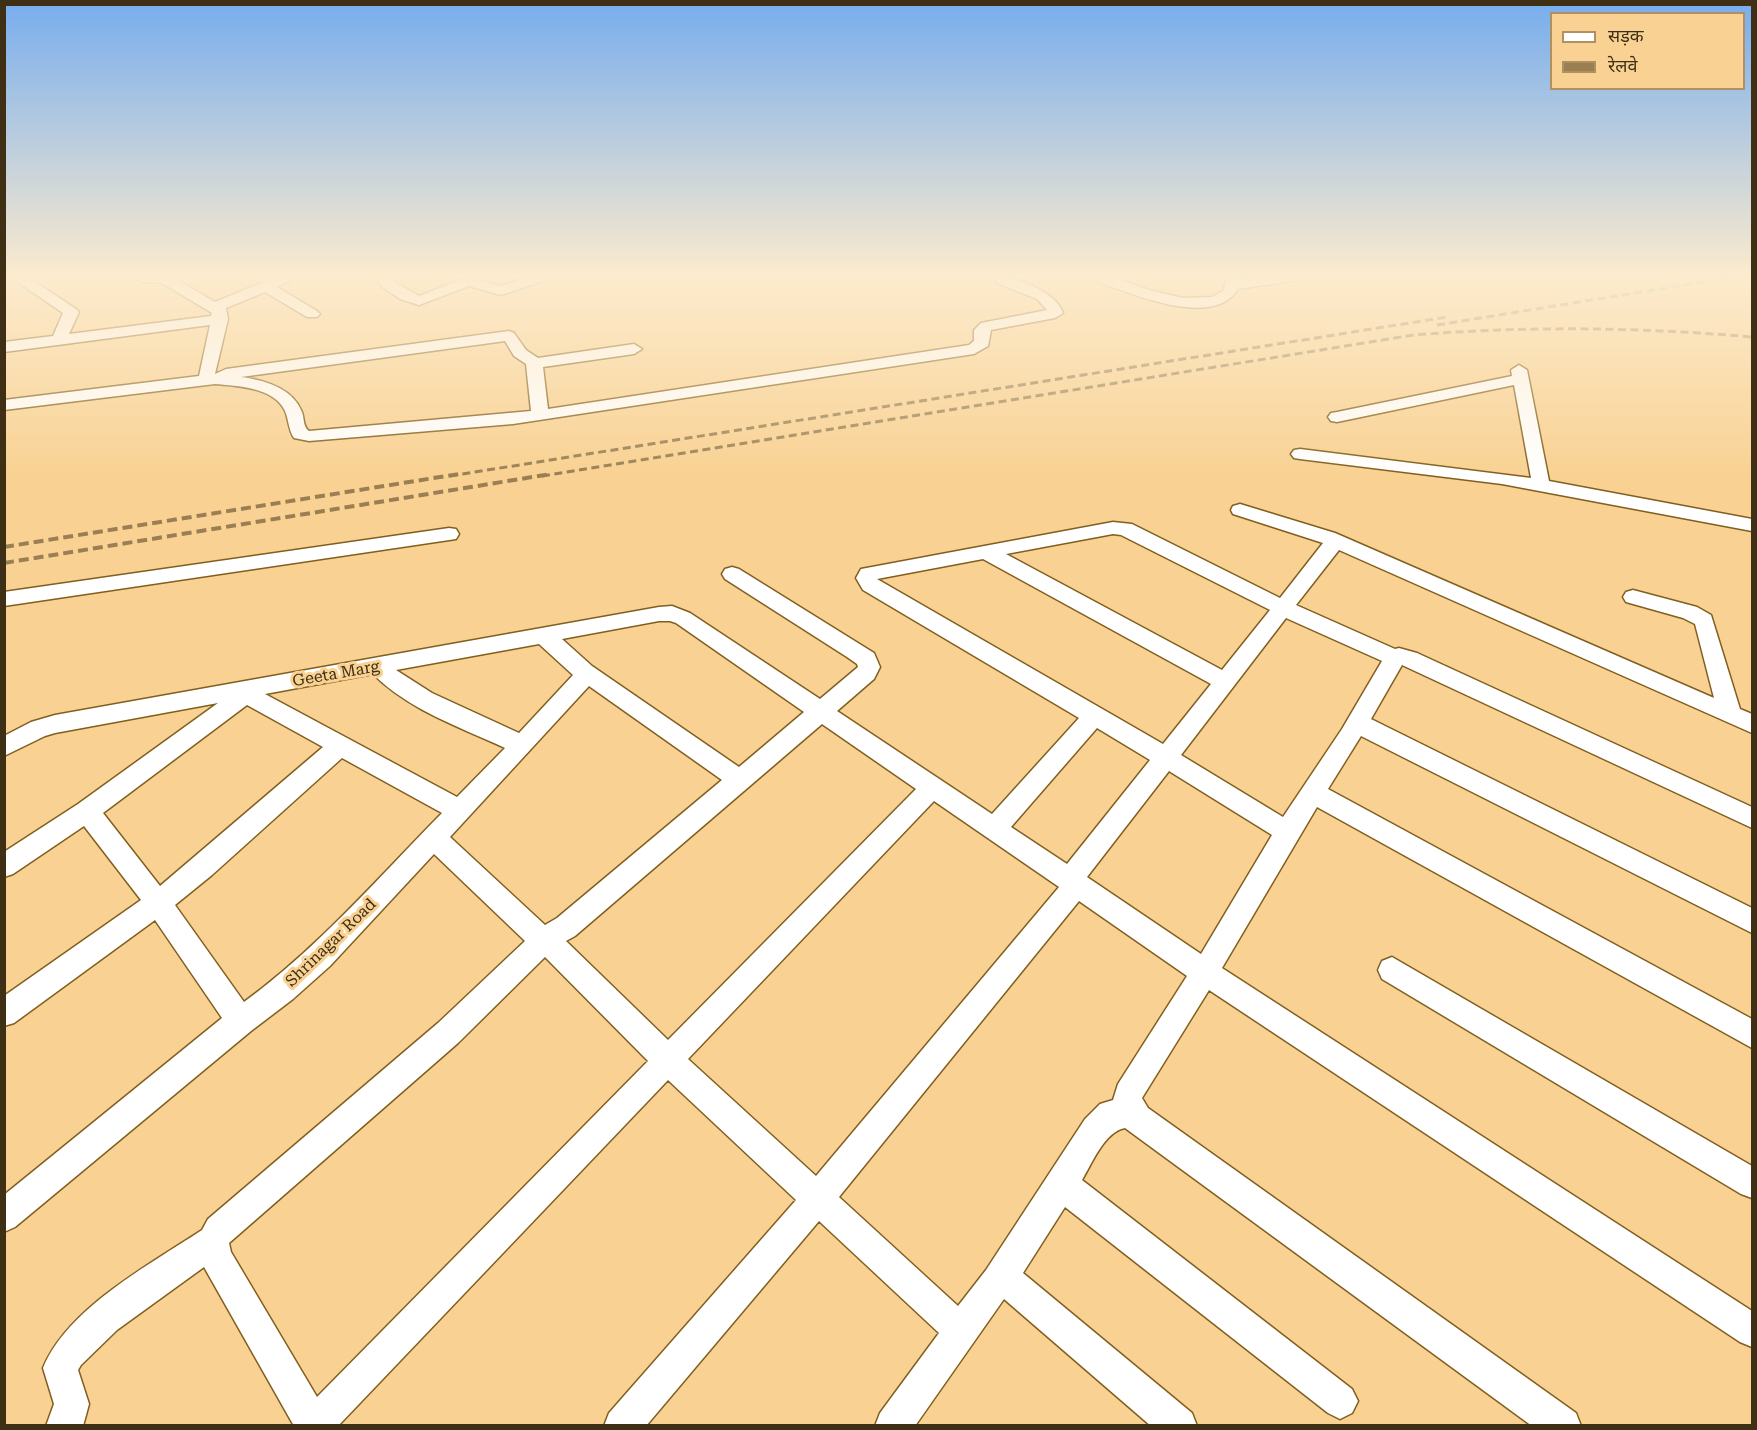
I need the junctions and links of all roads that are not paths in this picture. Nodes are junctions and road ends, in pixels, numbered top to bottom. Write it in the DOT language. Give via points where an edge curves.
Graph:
graph roads {
  1 [pos="38,343"];
  2 [pos="213,343"];
  3 [pos="455,343"];
  4 [pos="515,343"];
  5 [pos="982,343"];
  6 [pos="4,347"];
  7 [pos="634,349"];
  8 [pos="534,363"];
  9 [pos="206,378"];
  10 [pos="4,405"];
  11 [pos="540,415"];
  12 [pos="1337,417"];
  13 [pos="1300,454"];
  14 [pos="1541,485"];
  15 [pos="1240,510"];
  16 [pos="1752,525"];
  17 [pos="449,534"];
  18 [pos="1337,543"];
  19 [pos="984,551"];
  20 [pos="732,574"];
  21 [pos="1633,597"];
  22 [pos="4,599"];
  23 [pos="1283,608"];
  24 [pos="544,636"];
  25 [pos="1395,658"];
  26 [pos="378,666"];
  27 [pos="584,672"];
  28 [pos="1226,682"];
  29 [pos="249,691"];
  30 [pos="821,711"];
  31 [pos="1730,714"];
  32 [pos="1094,716"];
  33 [pos="1357,723"];
  34 [pos="1752,724"];
  35 [pos="520,744"];
  36 [pos="341,745"];
  37 [pos="4,747"];
  38 [pos="1167,758"];
  39 [pos="740,780"];
  40 [pos="934,786"];
  41 [pos="1313,793"];
  42 [pos="459,810"];
  43 [pos="87,811"];
  44 [pos="1752,818"];
  45 [pos="995,828"];
  46 [pos="1287,832"];
  47 [pos="434,837"];
  48 [pos="4,866"];
  49 [pos="1074,882"];
  50 [pos="159,903"];
  51 [pos="1752,921"];
  52 [pos="545,939"];
  53 [pos="1392,970"];
  54 [pos="1205,972"];
  55 [pos="4,1013"];
  56 [pos="241,1021"];
  57 [pos="1752,1034"];
  58 [pos="667,1059"];
  59 [pos="1132,1112"];
  60 [pos="1752,1183"];
  61 [pos="1061,1184"];
  62 [pos="818,1199"];
  63 [pos="4,1216"];
  64 [pos="213,1241"];
  65 [pos="998,1282"];
  66 [pos="1752,1330"];
  67 [pos="961,1331"];
  68 [pos="1340,1401"];
  69 [pos="309,1423"];
  70 [pos="64,1425"];
  71 [pos="622,1425"];
  72 [pos="893,1425"];
  73 [pos="1179,1425"];
  74 [pos="1563,1425"];
  1 -- 6 [label="street"];
  2 -- 9 [label="street"];
  3 -- 9 [label="street"];
  4 -- 8 [label="street"];
  5 -- 11 [label="street" via="974,349"];
  7 -- 8 [label="street"];
  8 -- 11 [label="street"];
  9 -- 10 [label="street"];
  9 -- 11 [label="street" via="241,381 284,399 294,410 296,429 309,436"];
  12 -- 14 [label="street" via="1520,375"];
  13 -- 14 [label="street"];
  14 -- 16 [label="street"];
  15 -- 18 [label="street"];
  17 -- 22 [label="street"];
  18 -- 23 [label="street"];
  18 -- 31 [label="street"];
  19 -- 23 [label="street" via="1125,529"];
  19 -- 28 [label="street"];
  19 -- 32 [label="street" via="885,570 866,578 870,585"];
  20 -- 30 [label="street" via="866,659 866,673"];
  21 -- 31 [label="street" via="1690,612 1704,620"];
  23 -- 25 [label="street"];
  23 -- 28 [label="street"];
  24 -- 26 [label="street, Geeta Marg"];
  24 -- 27 [label="street"];
  24 -- 30 [label="street, Geeta Marg" via="672,613"];
  25 -- 33 [label="street"];
  25 -- 44 [label="street" via="1409,659"];
  26 -- 29 [label="street, Geeta Marg"];
  26 -- 35 [label="street" via="412,692"];
  27 -- 35 [label="street, Shrinagar Road" via="568,696"];
  27 -- 39 [label="street"];
  28 -- 38 [label="street"];
  29 -- 36 [label="street"];
  29 -- 37 [label="street, Geeta Marg" via="55,724"];
  29 -- 43 [label="street"];
  30 -- 39 [label="street"];
  30 -- 40 [label="street"];
  31 -- 34 [label="street"];
  32 -- 38 [label="street"];
  32 -- 45 [label="street"];
  33 -- 41 [label="street"];
  33 -- 51 [label="street"];
  35 -- 42 [label="street, Shrinagar Road"];
  36 -- 42 [label="street"];
  36 -- 50 [label="street"];
  38 -- 46 [label="street"];
  38 -- 49 [label="street"];
  39 -- 52 [label="street" via="566,927"];
  40 -- 45 [label="street"];
  40 -- 58 [label="street"];
  41 -- 46 [label="street"];
  41 -- 57 [label="street"];
  42 -- 47 [label="street, Shrinagar Road"];
  43 -- 48 [label="street"];
  43 -- 50 [label="street"];
  45 -- 49 [label="street"];
  46 -- 54 [label="street"];
  47 -- 52 [label="street"];
  47 -- 56 [label="street, Shrinagar Road" via="320,957"];
  49 -- 54 [label="street"];
  49 -- 62 [label="street" via="992,991"];
  50 -- 55 [label="street"];
  50 -- 56 [label="street"];
  52 -- 58 [label="street"];
  52 -- 64 [label="street" via="448,1034 219,1230"];
  53 -- 60 [label="street"];
  54 -- 59 [label="street" via="1128,1094 1127,1107"];
  54 -- 66 [label="street"];
  56 -- 63 [label="street, Shrinagar Road"];
  58 -- 62 [label="street"];
  58 -- 69 [label="street"];
  59 -- 61 [label="street" via="1111,1115 1096,1130"];
  59 -- 74 [label="street"];
  61 -- 65 [label="street"];
  61 -- 68 [label="street"];
  62 -- 67 [label="street"];
  62 -- 71 [label="street"];
  64 -- 69 [label="street" via="216,1257"];
  64 -- 70 [label="street" via="74,1345 60,1368 72,1399 71,1413"];
  65 -- 67 [label="street"];
  65 -- 73 [label="street" via="1010,1284 1026,1295"];
  67 -- 72 [label="street"];
}
